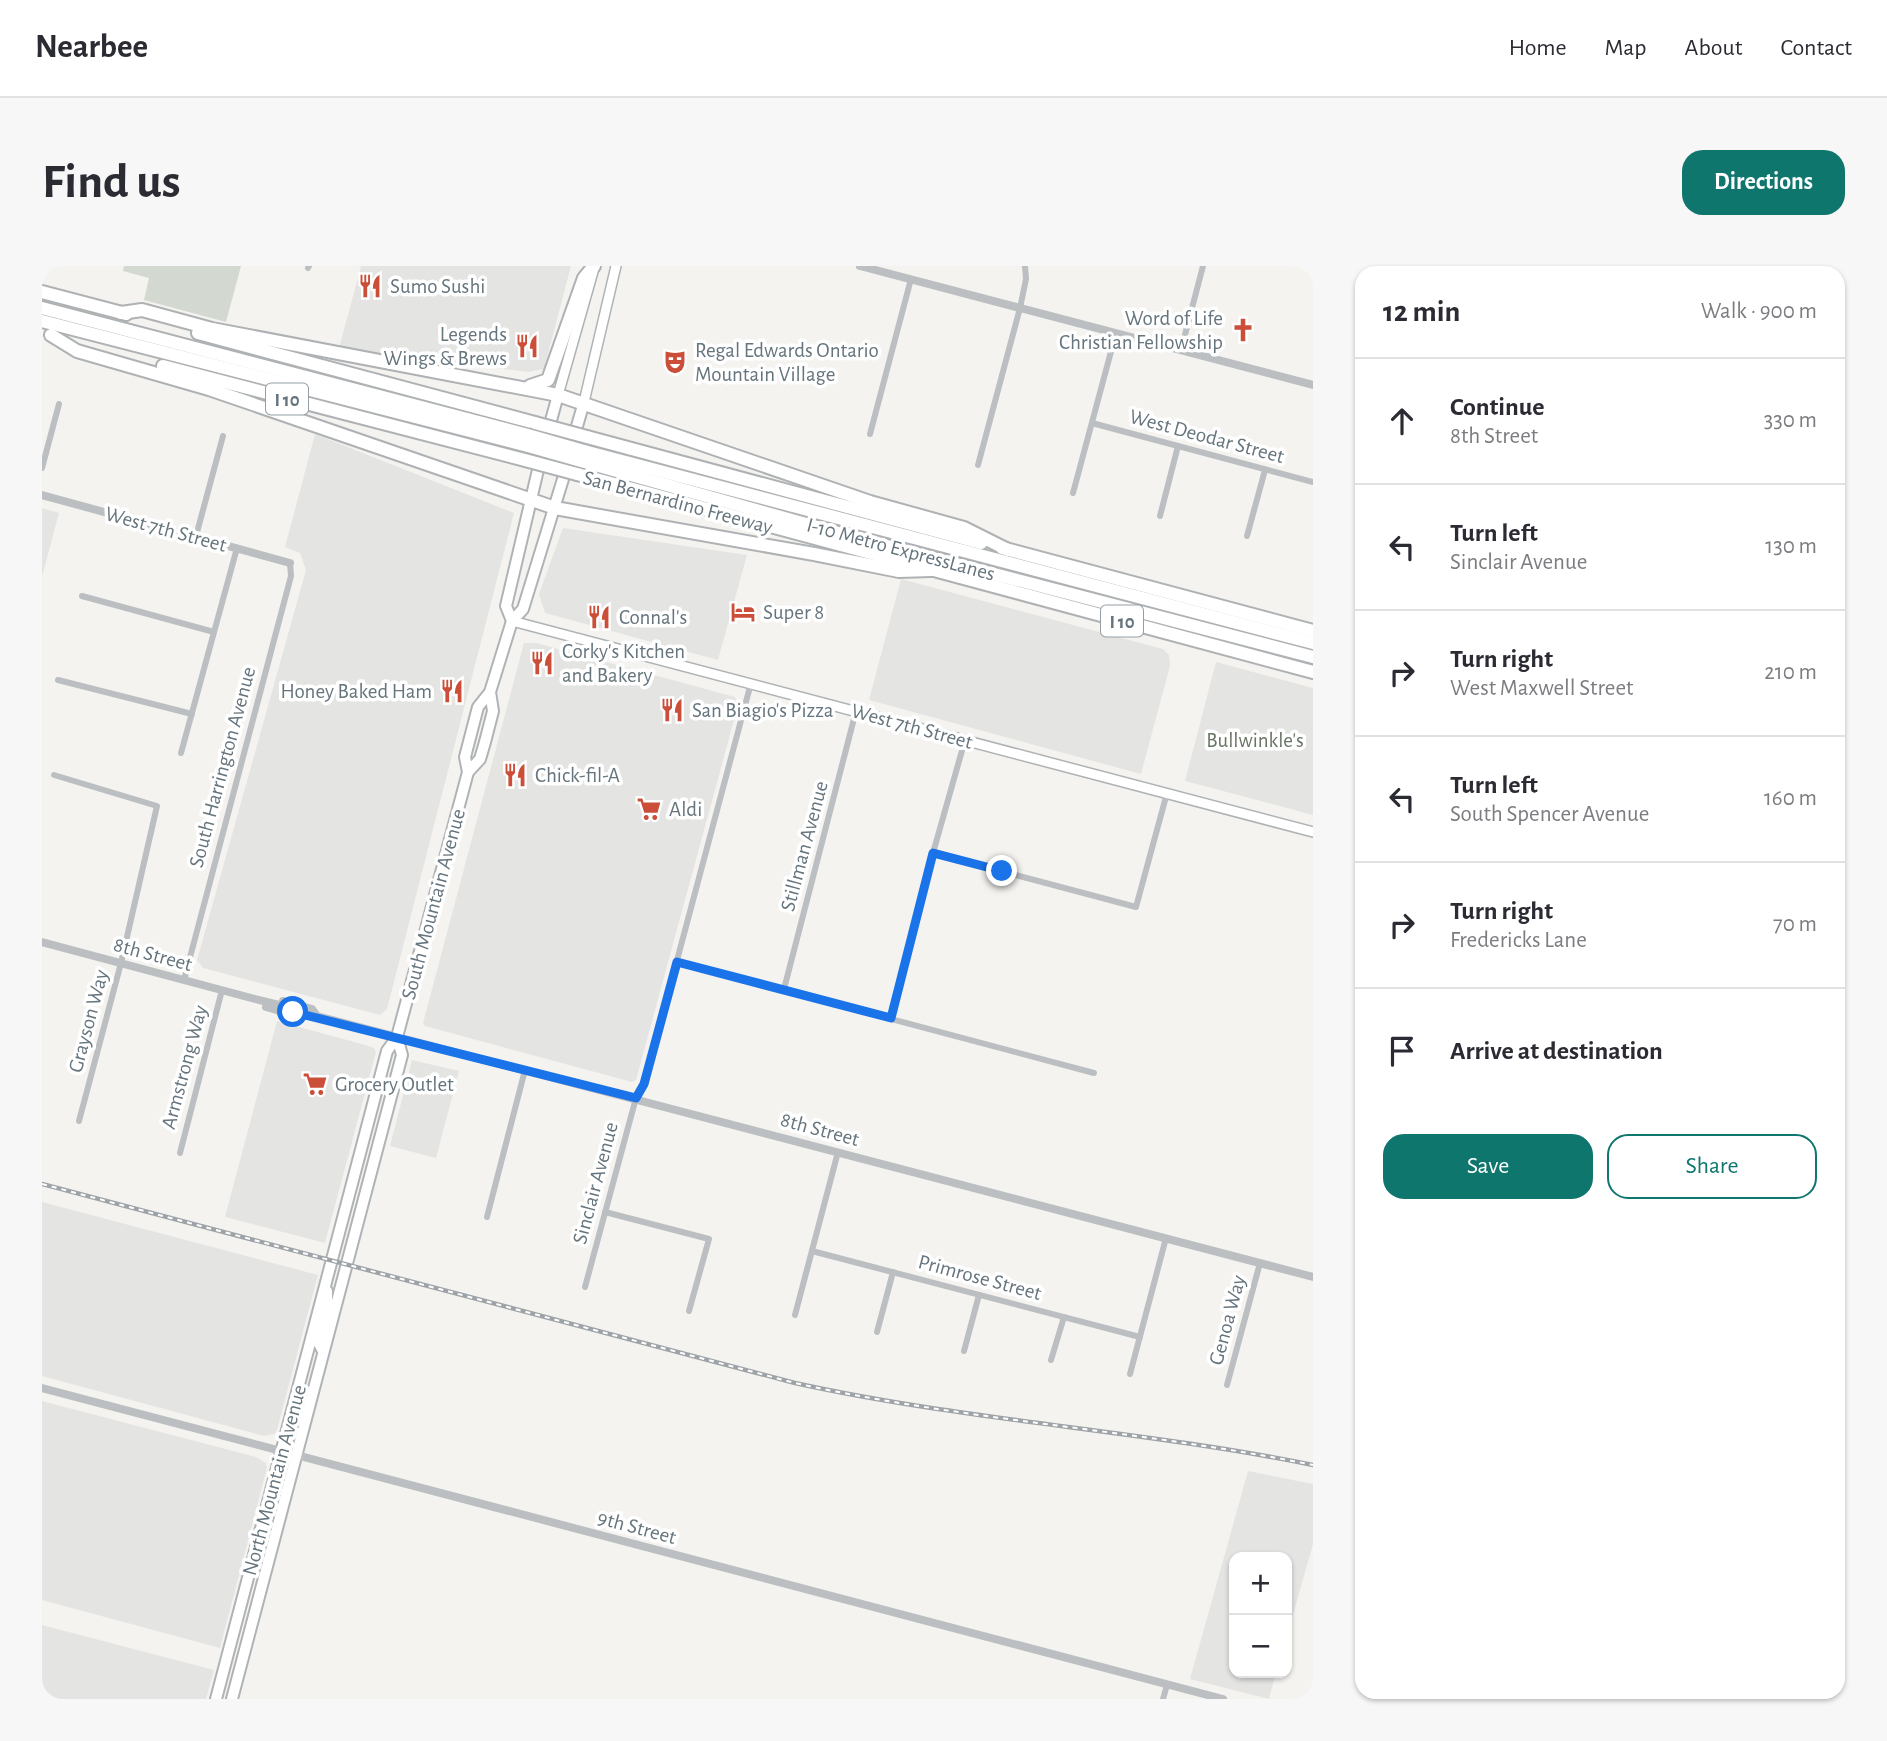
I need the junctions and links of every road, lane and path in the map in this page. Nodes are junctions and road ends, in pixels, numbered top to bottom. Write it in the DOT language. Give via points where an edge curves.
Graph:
graph roads {
  1 [pos="594,266"];
  2 [pos="616,266"];
  3 [pos="860,266"];
  4 [pos="1025,266"];
  5 [pos="1203,266"];
  6 [pos="911,279"];
  7 [pos="42,292"];
  8 [pos="42,308"];
  9 [pos="1020,308"];
  10 [pos="121,313"];
  11 [pos="42,321"];
  12 [pos="1116,333"];
  13 [pos="46,334"];
  14 [pos="1181,350"];
  15 [pos="225,356"];
  16 [pos="190,360"];
  17 [pos="1313,385"];
  18 [pos="522,387"];
  19 [pos="420,393"];
  20 [pos="558,395"];
  21 [pos="274,396"];
  22 [pos="584,402"];
  23 [pos="59,404"];
  24 [pos="1092,423"];
  25 [pos="870,434"];
  26 [pos="223,436"];
  27 [pos="528,441"];
  28 [pos="1178,446"];
  29 [pos="584,450"];
  30 [pos="978,465"];
  31 [pos="42,468"];
  32 [pos="1265,470"];
  33 [pos="1313,482"];
  34 [pos="1073,493"];
  35 [pos="42,495"];
  36 [pos="812,497"];
  37 [pos="530,500"];
  38 [pos="555,508"];
  39 [pos="1160,516"];
  40 [pos="765,526"];
  41 [pos="876,528"];
  42 [pos="197,536"];
  43 [pos="1247,536"];
  44 [pos="856,538"];
  45 [pos="237,548"];
  46 [pos="1008,550"];
  47 [pos="290,563"];
  48 [pos="931,570"];
  49 [pos="82,596"];
  50 [pos="512,621"];
  51 [pos="1313,631"];
  52 [pos="214,632"];
  53 [pos="1313,643"];
  54 [pos="1313,657"];
  55 [pos="1313,672"];
  56 [pos="58,680"];
  57 [pos="751,683"];
  58 [pos="856,711"];
  59 [pos="192,714"];
  60 [pos="965,740"];
  61 [pos="181,754"];
  62 [pos="54,775"];
  63 [pos="1167,793"];
  64 [pos="1313,832"];
  65 [pos="933,853"];
  66 [pos="42,942"];
  67 [pos="677,962"];
  68 [pos="121,963"];
  69 [pos="184,980"];
  70 [pos="784,989"];
  71 [pos="222,990"];
  72 [pos="254,999"];
  73 [pos="317,1016"];
  74 [pos="891,1018"];
  75 [pos="397,1037"];
  76 [pos="525,1070"];
  77 [pos="1094,1073"];
  78 [pos="636,1098"];
  79 [pos="374,1100"];
  80 [pos="79,1121"];
  81 [pos="378,1145"];
  82 [pos="361,1147"];
  83 [pos="838,1152"];
  84 [pos="180,1153"];
  85 [pos="605,1212"];
  86 [pos="487,1217"];
  87 [pos="1166,1238"];
  88 [pos="354,1240"];
  89 [pos="812,1251"];
  90 [pos="331,1261"];
  91 [pos="1259,1263"];
  92 [pos="347,1265"];
  93 [pos="893,1272"];
  94 [pos="1313,1277"];
  95 [pos="326,1282"];
  96 [pos="585,1287"];
  97 [pos="979,1295"];
  98 [pos="689,1311"];
  99 [pos="795,1315"];
  100 [pos="1064,1317"];
  101 [pos="877,1332"];
  102 [pos="1140,1337"];
  103 [pos="309,1346"];
  104 [pos="323,1351"];
  105 [pos="964,1351"];
  106 [pos="1052,1360"];
  107 [pos="1130,1374"];
  108 [pos="1227,1385"];
  109 [pos="42,1388"];
  110 [pos="311,1400"];
  111 [pos="281,1452"];
  112 [pos="296,1456"];
  113 [pos="265,1514"];
  114 [pos="251,1566"];
  115 [pos="266,1570"];
  116 [pos="246,1644"];
  117 [pos="221,1680"];
  118 [pos="1167,1685"];
  119 [pos="216,1699"];
  120 [pos="222,1699"];
  121 [pos="232,1699"];
  122 [pos="1163,1699"];
  123 [pos="1223,1699"];
  1 -- 18 [label="highway" via="584,278 548,380"];
  1 -- 20 [label="main road"];
  2 -- 22 [label="main road"];
  3 -- 6 [label="street"];
  4 -- 9 [label="street"];
  5 -- 14 [label="street"];
  6 -- 9 [label="street"];
  6 -- 25 [label="street"];
  7 -- 10 [label="highway, San Bernardino Freeway / I 10"];
  8 -- 15 [label="highway, I-10 Metro ExpressLanes"];
  9 -- 12 [label="street"];
  9 -- 30 [label="street"];
  10 -- 18 [label="highway" via="142,310 212,328"];
  10 -- 19 [label="highway, San Bernardino Freeway / I 10"];
  11 -- 16 [label="highway, I-10 Metro ExpressLanes"];
  12 -- 14 [label="street"];
  12 -- 24 [label="street"];
  13 -- 21 [label="highway, San Bernardino Freeway / I 10"];
  13 -- 37 [label="highway" via="77,351 209,389"];
  14 -- 17 [label="street"];
  15 -- 19 [label="highway"];
  15 -- 27 [label="highway, I-10 Metro ExpressLanes"];
  16 -- 21 [label="highway"];
  16 -- 27 [label="highway, I-10 Metro ExpressLanes"];
  18 -- 20 [label="highway"];
  19 -- 29 [label="highway, San Bernardino Freeway / I 10, bridge" via="535,423"];
  20 -- 22 [label="highway"];
  20 -- 37 [label="main road, South Mountain Avenue"];
  21 -- 40 [label="highway, San Bernardino Freeway / I 10, bridge"];
  22 -- 38 [label="main road, South Mountain Avenue"];
  22 -- 46 [label="highway" via="870,502 964,528"];
  23 -- 31 [label="street"];
  24 -- 28 [label="street, West Deodar Street"];
  24 -- 34 [label="street"];
  26 -- 42 [label="street"];
  27 -- 29 [label="highway, I-10 Metro ExpressLanes, bridge"];
  28 -- 32 [label="street, West Deodar Street"];
  28 -- 39 [label="street"];
  29 -- 36 [label="highway, San Bernardino Freeway / I 10"];
  29 -- 41 [label="highway, I-10 Metro ExpressLanes"];
  29 -- 44 [label="highway, I-10 Metro ExpressLanes"];
  32 -- 33 [label="street, West Deodar Street"];
  32 -- 43 [label="street"];
  35 -- 42 [label="street, West 7th Street"];
  36 -- 41 [label="highway"];
  36 -- 46 [label="highway, San Bernardino Freeway / I 10"];
  37 -- 38 [label="highway"];
  37 -- 50 [label="main road, South Mountain Avenue" via="506,606"];
  38 -- 48 [label="highway" via="900,571"];
  38 -- 50 [label="main road, South Mountain Avenue" via="523,609"];
  40 -- 44 [label="highway"];
  40 -- 48 [label="highway, San Bernardino Freeway / I 10"];
  41 -- 53 [label="highway, I-10 Metro ExpressLanes"];
  42 -- 45 [label="street, West 7th Street"];
  44 -- 54 [label="highway, I-10 Metro ExpressLanes"];
  45 -- 47 [label="street, West 7th Street"];
  45 -- 52 [label="street"];
  46 -- 51 [label="highway, San Bernardino Freeway / I 10"];
  47 -- 69 [label="street, South Harrington Avenue" via="291,576"];
  48 -- 55 [label="highway, San Bernardino Freeway / I 10"];
  49 -- 52 [label="street"];
  50 -- 57 [label="main road, West 7th Street"];
  50 -- 75 [label="main road, South Mountain Avenue" via="490,692 493,710 483,751 468,772"];
  52 -- 59 [label="street"];
  56 -- 59 [label="street"];
  57 -- 58 [label="main road, West 7th Street"];
  57 -- 67 [label="street, Sinclair Avenue"];
  58 -- 60 [label="main road, West 7th Street"];
  58 -- 70 [label="street, Stillman Avenue"];
  59 -- 61 [label="street"];
  60 -- 63 [label="main road, West 7th Street"];
  60 -- 65 [label="street"];
  62 -- 68 [label="street, Grayson Way" via="157,806"];
  63 -- 64 [label="main road, West 7th Street"];
  63 -- 65 [label="street" via="1136,907"];
  65 -- 74 [label="street"];
  66 -- 68 [label="street, 8th Street"];
  67 -- 70 [label="street"];
  67 -- 78 [label="street, Sinclair Avenue" via="644,1084"];
  68 -- 69 [label="street, 8th Street"];
  68 -- 80 [label="street, Grayson Way"];
  69 -- 71 [label="street, 8th Street"];
  70 -- 74 [label="street"];
  71 -- 72 [label="street, 8th Street"];
  71 -- 84 [label="street, Armstrong Way"];
  72 -- 73 [label="street, 8th Street" via="290,1014 309,1019"];
  72 -- 73 [label="street, 8th Street" via="263,996 287,1002 312,1009"];
  73 -- 75 [label="street, 8th Street"];
  74 -- 77 [label="street"];
  75 -- 76 [label="street, 8th Street"];
  75 -- 79 [label="main road, South Mountain Avenue" via="387,1051"];
  75 -- 81 [label="main road, South Mountain Avenue" via="402,1055"];
  76 -- 78 [label="street, 8th Street"];
  76 -- 86 [label="street"];
  78 -- 83 [label="street, 8th Street"];
  78 -- 85 [label="street, Sinclair Avenue"];
  79 -- 81 [label="main road" via="373,1136"];
  79 -- 82 [label="main road, South Mountain Avenue"];
  81 -- 88 [label="main road, South Mountain Avenue"];
  82 -- 88 [label="main road" via="369,1153 351,1221"];
  82 -- 90 [label="main road, South Mountain Avenue"];
  83 -- 87 [label="street, 8th Street"];
  83 -- 89 [label="street"];
  85 -- 96 [label="street, Sinclair Avenue"];
  85 -- 98 [label="street" via="709,1239"];
  87 -- 91 [label="street, 8th Street"];
  87 -- 102 [label="street"];
  88 -- 92 [label="main road, South Mountain Avenue"];
  89 -- 93 [label="street, Primrose Street"];
  89 -- 99 [label="street"];
  90 -- 95 [label="main road, North Mountain Avenue"];
  91 -- 94 [label="street, 8th Street"];
  91 -- 108 [label="street, Genoa Way"];
  92 -- 104 [label="main road, North Mountain Avenue"];
  93 -- 97 [label="street, Primrose Street"];
  93 -- 101 [label="street"];
  95 -- 103 [label="main road, North Mountain Avenue"];
  95 -- 104 [label="main road" via="327,1305 318,1342"];
  97 -- 100 [label="street, Primrose Street"];
  97 -- 105 [label="street"];
  100 -- 102 [label="street, Primrose Street"];
  100 -- 106 [label="street"];
  102 -- 107 [label="street"];
  103 -- 110 [label="main road" via="316,1355"];
  103 -- 111 [label="main road, North Mountain Avenue"];
  104 -- 110 [label="main road, North Mountain Avenue"];
  109 -- 111 [label="street, 9th Street"];
  110 -- 112 [label="main road, North Mountain Avenue"];
  111 -- 112 [label="street, 9th Street"];
  111 -- 113 [label="main road, North Mountain Avenue"];
  112 -- 115 [label="main road, North Mountain Avenue"];
  112 -- 118 [label="street, 9th Street"];
  113 -- 114 [label="main road, North Mountain Avenue"];
  113 -- 115 [label="main road" via="268,1531 260,1559"];
  114 -- 116 [label="main road" via="257,1577 245,1624"];
  114 -- 117 [label="main road, North Mountain Avenue"];
  115 -- 116 [label="main road, North Mountain Avenue"];
  116 -- 121 [label="main road, North Mountain Avenue"];
  117 -- 119 [label="main road, North Mountain Avenue"];
  117 -- 120 [label="main road"];
  118 -- 122 [label="street"];
  118 -- 123 [label="street, 9th Street"];
}
